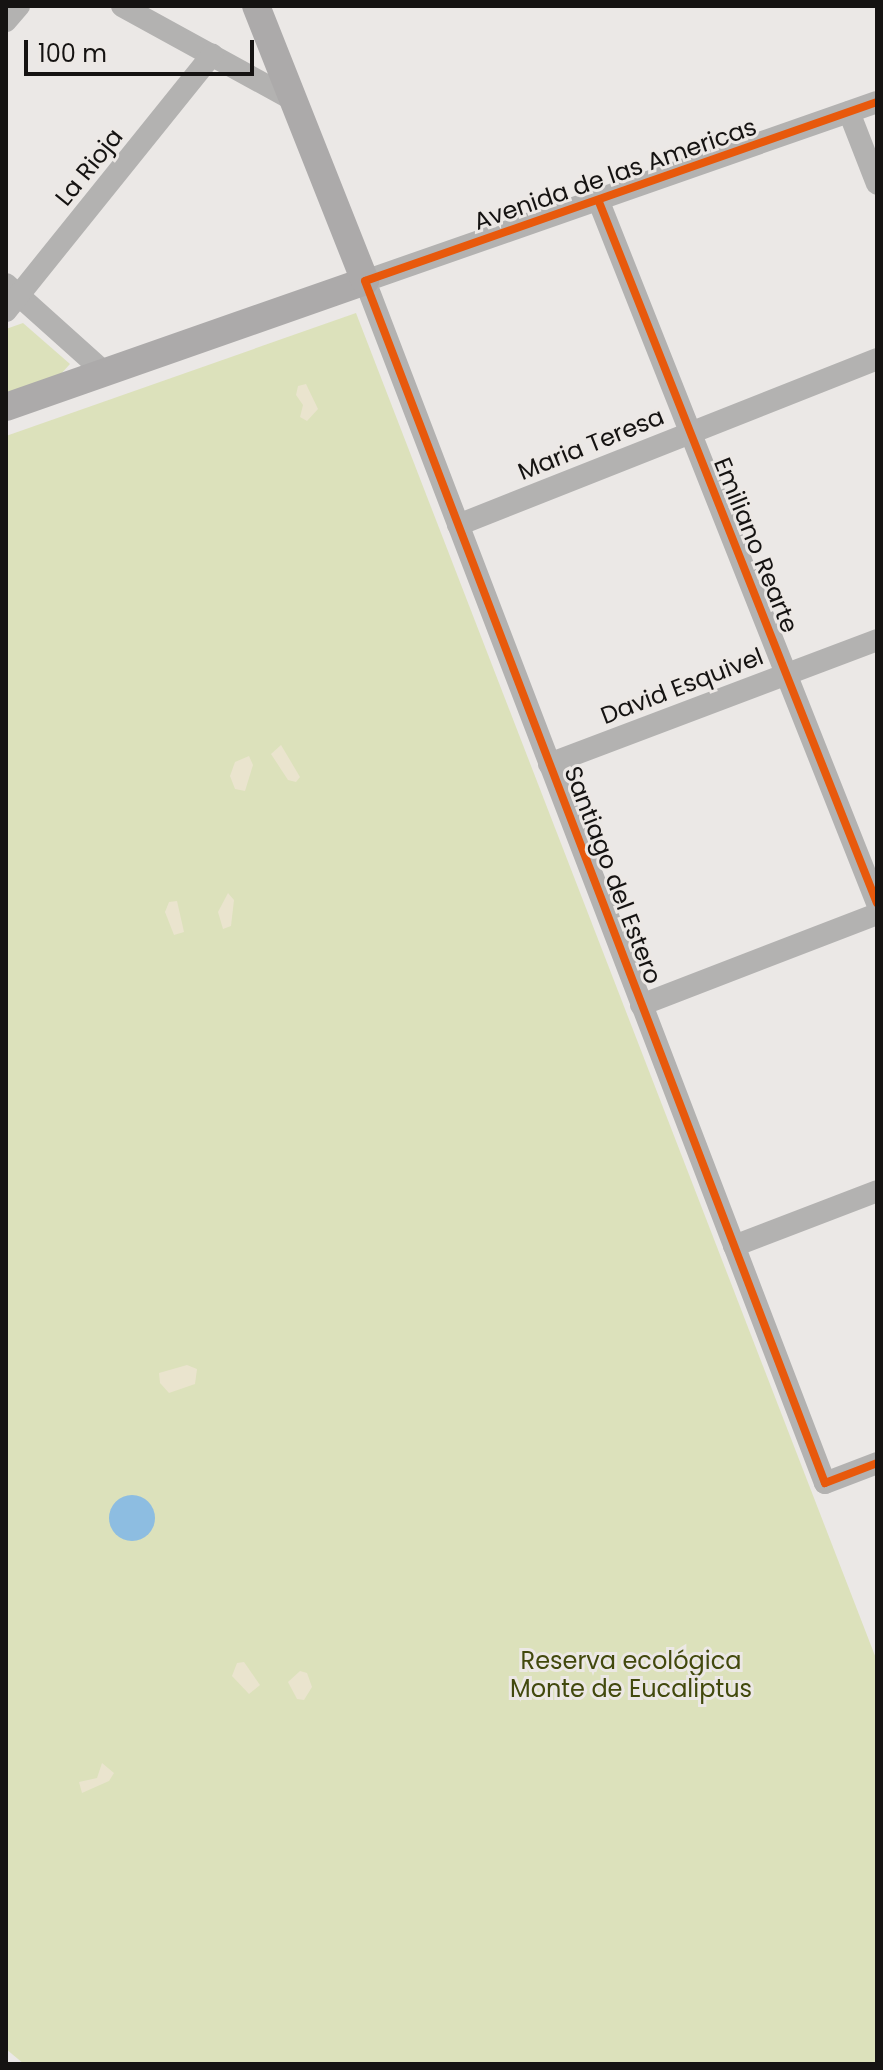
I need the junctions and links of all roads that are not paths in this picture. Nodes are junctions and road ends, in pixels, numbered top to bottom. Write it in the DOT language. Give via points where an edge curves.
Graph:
graph roads {
  1 [pos="19,6"];
  2 [pos="122,6"];
  3 [pos="256,6"];
  4 [pos="6,21"];
  5 [pos="212,55"];
  6 [pos="293,100"];
  7 [pos="877,102"];
  8 [pos="849,112"];
  9 [pos="877,184"];
  10 [pos="599,202"];
  11 [pos="365,281"];
  12 [pos="10,296"];
  13 [pos="877,359"];
  14 [pos="104,372"];
  15 [pos="6,407"];
  16 [pos="690,433"];
  17 [pos="458,525"];
  18 [pos="877,640"];
  19 [pos="786,674"];
  20 [pos="549,764"];
  21 [pos="877,903"];
  22 [pos="877,914"];
  23 [pos="641,1005"];
  24 [pos="877,1191"];
  25 [pos="734,1246"];
  26 [pos="877,1463"];
  1 -- 4 [label="street"];
  2 -- 5 [label="street"];
  3 -- 6 [label="main road, Santiago del Estero"];
  5 -- 6 [label="street"];
  5 -- 12 [label="street, La Rioja"];
  6 -- 11 [label="main road, Santiago del Estero"];
  7 -- 8 [label="street, Avenida de las Americas"];
  8 -- 9 [label="street"];
  8 -- 10 [label="street, Avenida de las Americas"];
  10 -- 11 [label="street, Avenida de las Americas"];
  10 -- 16 [label="street, Emiliano Rearte"];
  11 -- 14 [label="main road, Avenida de las Americas"];
  11 -- 17 [label="street, Santiago del Estero"];
  12 -- 14 [label="street"];
  13 -- 16 [label="street, Maria Teresa"];
  14 -- 15 [label="main road, Avenida de las Americas"];
  16 -- 17 [label="street, Maria Teresa"];
  16 -- 19 [label="street, Emiliano Rearte"];
  17 -- 20 [label="street, Santiago del Estero"];
  18 -- 19 [label="street, David Esquivel"];
  19 -- 20 [label="street, David Esquivel"];
  19 -- 21 [label="street, Emiliano Rearte"];
  20 -- 23 [label="street, Santiago del Estero"];
  22 -- 23 [label="street"];
  23 -- 25 [label="street, Santiago del Estero"];
  24 -- 25 [label="street"];
  25 -- 26 [label="street, Santiago del Estero" via="825,1483"];
}
